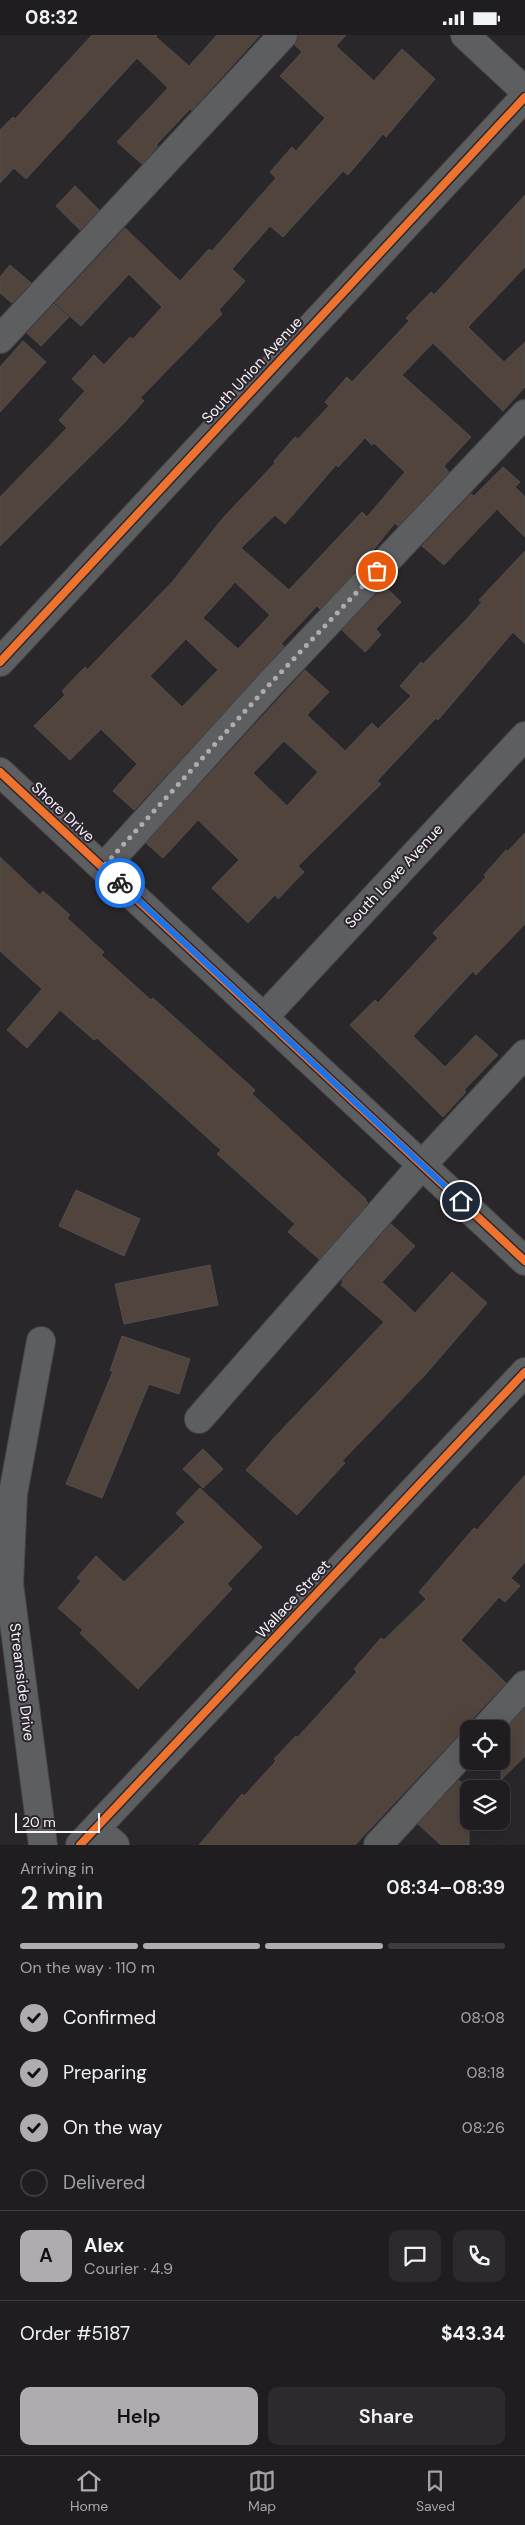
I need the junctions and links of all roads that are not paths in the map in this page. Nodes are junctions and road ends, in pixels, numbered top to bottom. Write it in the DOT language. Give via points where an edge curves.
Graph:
graph roads {
  1 [pos="283,35"];
  2 [pos="465,35"];
  3 [pos="525,91"];
  4 [pos="525,97"];
  5 [pos="0,339"];
  6 [pos="525,414"];
  7 [pos="0,662"];
  8 [pos="525,736"];
  9 [pos="0,772"];
  10 [pos="103,867"];
  11 [pos="264,1017"];
  12 [pos="525,1054"];
  13 [pos="422,1165"];
  14 [pos="525,1261"];
  15 [pos="41,1341"];
  16 [pos="525,1372"];
  17 [pos="199,1419"];
  18 [pos="525,1685"];
  19 [pos="492,1720"];
  20 [pos="460,1756"];
  21 [pos="97,1839"];
  22 [pos="43,1845"];
  23 [pos="378,1845"];
  1 -- 5 [label="street"];
  2 -- 3 [label="street"];
  4 -- 7 [label="street, South Union Avenue"];
  6 -- 10 [label="street" via="269,685"];
  8 -- 11 [label="street, South Lowe Avenue"];
  9 -- 10 [label="street, Shore Drive"];
  10 -- 11 [label="street, Shore Drive"];
  11 -- 13 [label="street, Shore Drive"];
  12 -- 13 [label="street"];
  13 -- 14 [label="street, Shore Drive"];
  13 -- 17 [label="street"];
  15 -- 22 [label="street, Streamside Drive" via="13,1494 10,1585"];
  16 -- 21 [label="street, Wallace Street"];
  18 -- 19 [label="street"];
  20 -- 23 [label="street"];
}
